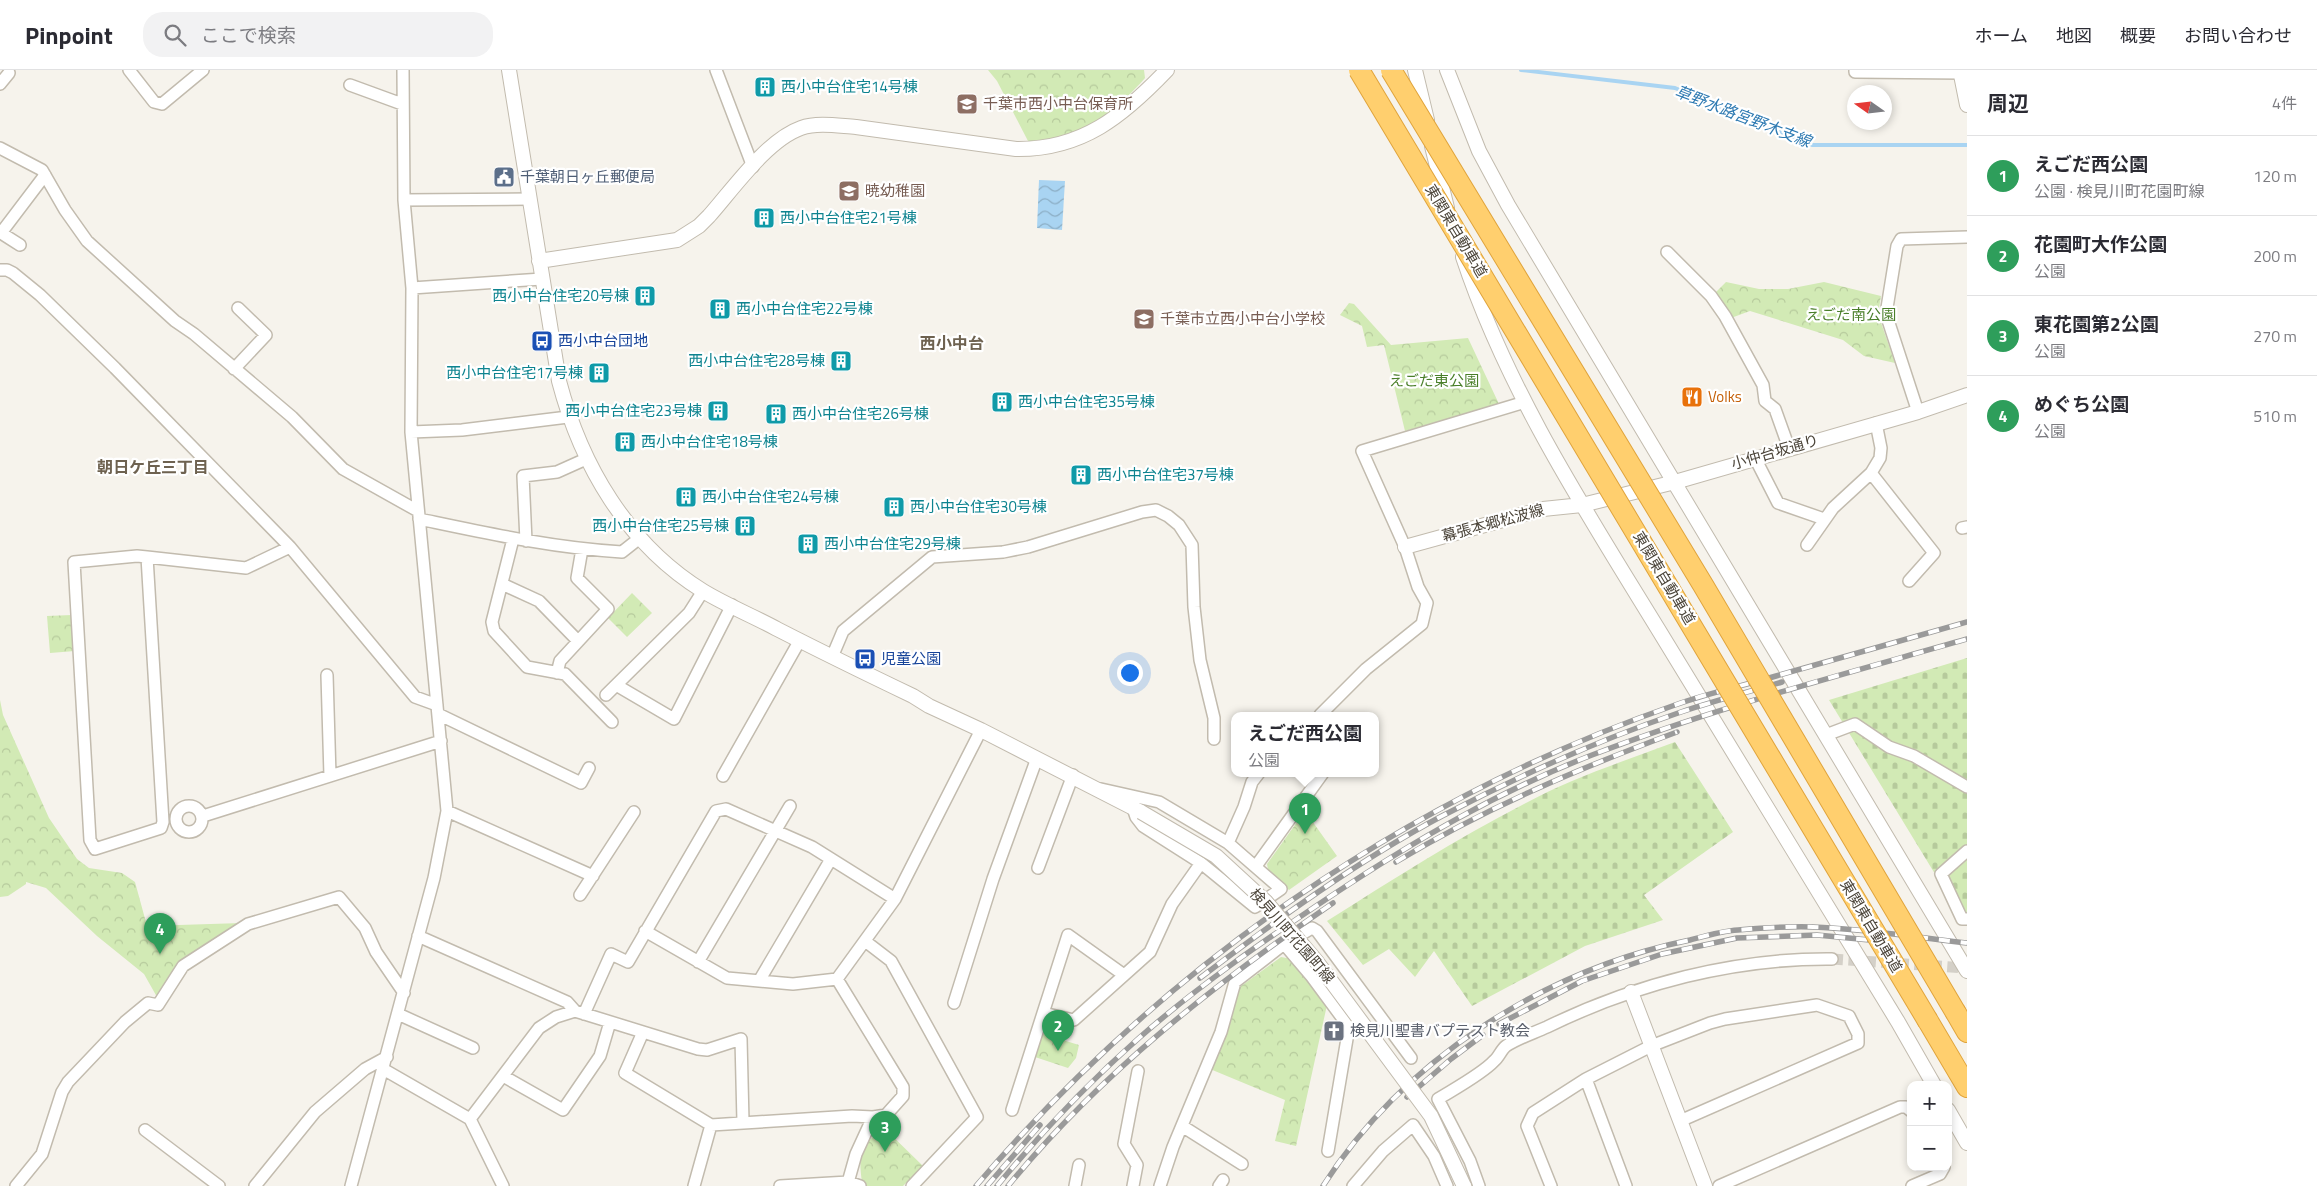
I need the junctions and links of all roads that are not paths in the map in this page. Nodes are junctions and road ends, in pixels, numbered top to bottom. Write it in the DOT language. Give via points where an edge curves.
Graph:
graph roads {
  1 [pos="129,70"];
  2 [pos="203,70"];
  3 [pos="403,70"];
  4 [pos="509,70"];
  5 [pos="716,70"];
  6 [pos="1167,70"];
  7 [pos="1359,70"];
  8 [pos="1392,70"];
  9 [pos="1415,70"];
  10 [pos="1447,70"];
  11 [pos="1855,70"];
  12 [pos="1960,72"];
  13 [pos="9,73"];
  14 [pos="0,84"];
  15 [pos="350,84"];
  16 [pos="402,104"];
  17 [pos="1967,105"];
  18 [pos="0,148"];
  19 [pos="753,168"];
  20 [pos="45,175"];
  21 [pos="530,199"];
  22 [pos="404,200"];
  23 [pos="1967,237"];
  24 [pos="20,245"];
  25 [pos="1667,252"];
  26 [pos="539,261"];
  27 [pos="0,270"];
  28 [pos="542,279"];
  29 [pos="412,288"];
  30 [pos="238,308"];
  31 [pos="234,369"];
  32 [pos="1967,395"];
  33 [pos="1525,402"];
  34 [pos="1918,412"];
  35 [pos="568,417"];
  36 [pos="1876,423"];
  37 [pos="411,432"];
  38 [pos="1789,448"];
  39 [pos="1755,458"];
  40 [pos="586,459"];
  41 [pos="1871,473"];
  42 [pos="1675,482"];
  43 [pos="1582,505"];
  44 [pos="419,515"];
  45 [pos="1824,520"];
  46 [pos="641,538"];
  47 [pos="513,539"];
  48 [pos="526,541"];
  49 [pos="1807,545"];
  50 [pos="290,547"];
  51 [pos="1404,547"];
  52 [pos="582,549"];
  53 [pos="147,557"];
  54 [pos="1909,581"];
  55 [pos="502,584"];
  56 [pos="703,591"];
  57 [pos="732,606"];
  58 [pos="800,640"];
  59 [pos="578,641"];
  60 [pos="832,657"];
  61 [pos="557,673"];
  62 [pos="327,675"];
  63 [pos="616,685"];
  64 [pos="606,695"];
  65 [pos="438,709"];
  66 [pos="1323,712"];
  67 [pos="612,722"];
  68 [pos="981,730"];
  69 [pos="1826,735"];
  70 [pos="1214,739"];
  71 [pos="441,741"];
  72 [pos="1037,758"];
  73 [pos="589,768"];
  74 [pos="330,776"];
  75 [pos="723,776"];
  76 [pos="1073,776"];
  77 [pos="1256,777"];
  78 [pos="1320,777"];
  79 [pos="1967,787"];
  80 [pos="1099,788"];
  81 [pos="790,806"];
  82 [pos="1137,809"];
  83 [pos="447,811"];
  84 [pos="634,812"];
  85 [pos="203,816"];
  86 [pos="176,818"];
  87 [pos="163,822"];
  88 [pos="775,831"];
  89 [pos="1228,843"];
  90 [pos="1967,851"];
  91 [pos="831,859"];
  92 [pos="1201,864"];
  93 [pos="1256,866"];
  94 [pos="1038,868"];
  95 [pos="593,876"];
  96 [pos="580,895"];
  97 [pos="895,899"];
  98 [pos="1967,919"];
  99 [pos="646,931"];
  100 [pos="418,936"];
  101 [pos="866,941"];
  102 [pos="1284,944"];
  103 [pos="1832,959"];
  104 [pos="698,962"];
  105 [pos="1967,971"];
  106 [pos="1124,975"];
  107 [pos="837,979"];
  108 [pos="759,981"];
  109 [pos="1631,992"];
  110 [pos="404,993"];
  111 [pos="954,1003"];
  112 [pos="579,1012"];
  113 [pos="1043,1013"];
  114 [pos="398,1014"];
  115 [pos="610,1022"];
  116 [pos="643,1032"];
  117 [pos="1967,1032"];
  118 [pos="1651,1046"];
  119 [pos="473,1048"];
  120 [pos="387,1057"];
  121 [pos="1411,1058"];
  122 [pos="383,1069"];
  123 [pos="1138,1071"];
  124 [pos="502,1076"];
  125 [pos="1586,1079"];
  126 [pos="1932,1081"];
  127 [pos="1967,1088"];
  128 [pos="1907,1109"];
  129 [pos="1012,1110"];
  130 [pos="873,1117"];
  131 [pos="1952,1117"];
  132 [pos="470,1119"];
  133 [pos="1680,1121"];
  134 [pos="742,1122"];
  135 [pos="711,1125"];
  136 [pos="1182,1126"];
  137 [pos="145,1130"];
  138 [pos="1967,1143"];
  139 [pos="1328,1151"];
  140 [pos="1242,1164"];
  141 [pos="1079,1165"];
  142 [pos="1942,1171"];
  143 [pos="848,1184"];
  144 [pos="1356,1185"];
  145 [pos="16,1186"];
  146 [pos="219,1186"];
  147 [pos="255,1186"];
  148 [pos="351,1186"];
  149 [pos="503,1186"];
  150 [pos="694,1186"];
  151 [pos="780,1186"];
  152 [pos="860,1186"];
  153 [pos="912,1186"];
  154 [pos="1075,1186"];
  155 [pos="1133,1186"];
  156 [pos="1160,1186"];
  157 [pos="1446,1186"];
  158 [pos="1464,1186"];
  159 [pos="1479,1186"];
  160 [pos="1551,1186"];
  161 [pos="1626,1186"];
  162 [pos="1705,1186"];
  163 [pos="1719,1186"];
  164 [pos="1912,1186"];
  1 -- 2 [label="street" via="154,102 162,104"];
  3 -- 16 [label="street"];
  4 -- 21 [label="street, 検見川町花園町線"];
  5 -- 19 [label="street"];
  6 -- 19 [label="street" via="1114,120 1082,138 1058,146 1016,149 856,127 810,126 788,135 768,150"];
  7 -- 127 [label="highway, 東関東自動車道, bridge"];
  8 -- 117 [label="highway, 東関東自動車道, bridge" via="1698,577"];
  9 -- 33 [label="street" via="1444,197 1479,305"];
  10 -- 42 [label="street" via="1479,150 1508,205"];
  11 -- 12 [label="street"];
  12 -- 17 [label="street"];
  13 -- 14 [label="street"];
  15 -- 16 [label="street"];
  16 -- 22 [label="street"];
  18 -- 20 [label="street" via="42,170"];
  19 -- 26 [label="street" via="699,226 677,240"];
  20 -- 24 [label="street" via="1,233"];
  20 -- 31 [label="street" via="87,241 175,321"];
  21 -- 22 [label="street"];
  21 -- 26 [label="street, 検見川町花園町線"];
  22 -- 29 [label="street"];
  23 -- 34 [label="street" via="1901,240 1897,246 1886,314"];
  25 -- 38 [label="street" via="1711,296 1724,316 1763,385 1765,401 1775,409"];
  26 -- 28 [label="street, 検見川町花園町線"];
  27 -- 50 [label="street" via="13,273 40,295"];
  28 -- 29 [label="street"];
  28 -- 35 [label="street, 検見川町花園町線"];
  29 -- 37 [label="street"];
  30 -- 31 [label="street" via="266,334"];
  31 -- 44 [label="street" via="292,417 343,469"];
  32 -- 34 [label="street, 小仲台坂通り"];
  33 -- 43 [label="street"];
  33 -- 51 [label="street" via="1362,451"];
  34 -- 36 [label="street, 小仲台坂通り"];
  35 -- 37 [label="street" via="462,430"];
  35 -- 40 [label="street, 検見川町花園町線"];
  36 -- 38 [label="street, 小仲台坂通り"];
  36 -- 41 [label="street" via="1881,448 1880,458"];
  37 -- 44 [label="street"];
  38 -- 39 [label="street, 小仲台坂通り"];
  39 -- 42 [label="street, 小仲台坂通り"];
  39 -- 45 [label="street" via="1778,503"];
  40 -- 46 [label="street, 検見川町花園町線" via="623,518"];
  40 -- 48 [label="street" via="557,472 523,476"];
  41 -- 45 [label="street" via="1848,492"];
  41 -- 54 [label="street" via="1934,553"];
  42 -- 43 [label="street, 小仲台坂通り"];
  42 -- 69 [label="street"];
  43 -- 51 [label="street, 幕張本郷松波線" via="1544,509"];
  43 -- 126 [label="street"];
  44 -- 47 [label="street"];
  44 -- 65 [label="street"];
  45 -- 49 [label="street"];
  46 -- 52 [label="street" via="622,552"];
  46 -- 56 [label="street, 検見川町花園町線" via="667,564"];
  47 -- 48 [label="street"];
  47 -- 55 [label="street"];
  48 -- 52 [label="street"];
  50 -- 53 [label="street" via="246,568"];
  50 -- 65 [label="street" via="415,697"];
  51 -- 66 [label="street" via="1426,603 1422,624 1366,669"];
  52 -- 59 [label="street" via="577,578 608,610"];
  53 -- 87 [label="street"];
  53 -- 87 [label="street" via="74,562 90,840 95,849 161,828"];
  55 -- 59 [label="street" via="539,601"];
  55 -- 61 [label="street" via="492,622 494,631 527,667"];
  56 -- 57 [label="street, 検見川町花園町線"];
  56 -- 63 [label="street" via="688,613"];
  57 -- 58 [label="street, 検見川町花園町線"];
  57 -- 63 [label="street" via="674,719"];
  58 -- 60 [label="street, 検見川町花園町線"];
  58 -- 75 [label="street"];
  59 -- 61 [label="street" via="560,661"];
  60 -- 68 [label="street, 検見川町花園町線"];
  60 -- 70 [label="street" via="843,631 932,557 1010,551 1156,510 1179,525 1192,545 1194,607 1201,664 1214,718"];
  61 -- 67 [label="street" via="565,674"];
  62 -- 74 [label="street"];
  63 -- 64 [label="street"];
  65 -- 71 [label="street"];
  65 -- 73 [label="street" via="581,783"];
  68 -- 72 [label="street, 検見川町花園町線"];
  68 -- 97 [label="street"];
  69 -- 79 [label="street" via="1855,724 1889,747 1914,756"];
  69 -- 105 [label="street"];
  71 -- 74 [label="street"];
  71 -- 83 [label="street"];
  72 -- 76 [label="street, 検見川町花園町線"];
  72 -- 111 [label="street" via="993,880"];
  74 -- 85 [label="street"];
  76 -- 80 [label="street, 検見川町花園町線"];
  76 -- 94 [label="street"];
  77 -- 89 [label="street"];
  78 -- 93 [label="street"];
  80 -- 82 [label="street, 検見川町花園町線"];
  80 -- 89 [label="street" via="1159,802"];
  81 -- 88 [label="street"];
  82 -- 92 [label="street" via="1136,817 1143,826"];
  82 -- 158 [label="street, 検見川町花園町線, bridge" via="1216,856 1266,902 1317,962 1425,1108"];
  83 -- 95 [label="street"];
  83 -- 100 [label="street"];
  84 -- 95 [label="street"];
  85 -- 86 [label="street" via="191,805 183,807"];
  85 -- 86 [label="street" via="201,826 193,833 181,831"];
  86 -- 87 [label="street"];
  88 -- 91 [label="street"];
  88 -- 99 [label="street" via="726,808 716,812"];
  88 -- 104 [label="street"];
  89 -- 93 [label="street"];
  90 -- 98 [label="street" via="1941,874 1962,919"];
  91 -- 97 [label="street"];
  91 -- 108 [label="street"];
  92 -- 93 [label="street" via="1255,908 1281,889"];
  92 -- 106 [label="street" via="1172,904 1150,952"];
  95 -- 96 [label="street"];
  97 -- 101 [label="street"];
  99 -- 104 [label="street"];
  99 -- 112 [label="street" via="628,962 610,954"];
  100 -- 110 [label="street"];
  100 -- 112 [label="street" via="567,1002"];
  101 -- 107 [label="street"];
  101 -- 153 [label="street" via="891,961 977,1117"];
  102 -- 121 [label="street" via="1312,928 1317,931"];
  102 -- 136 [label="street" via="1235,982 1221,1032"];
  102 -- 139 [label="street" via="1349,1028"];
  103 -- 109 [label="street" via="1807,958 1709,971"];
  104 -- 108 [label="street" via="727,978"];
  106 -- 113 [label="street" via="1074,1020"];
  106 -- 113 [label="street" via="1068,935"];
  107 -- 108 [label="street" via="793,984"];
  107 -- 130 [label="street" via="903,1087 903,1096 886,1114"];
  109 -- 118 [label="street"];
  109 -- 159 [label="street" via="1567,1017 1505,1047 1494,1062 1438,1099 1470,1161"];
  110 -- 114 [label="street"];
  110 -- 145 [label="street" via="376,952 365,928 339,897 248,924 182,966 158,1005 148,1003 125,1022 68,1082 42,1154"];
  112 -- 115 [label="street"];
  112 -- 124 [label="street" via="556,1017 539,1028"];
  113 -- 129 [label="street"];
  114 -- 119 [label="street"];
  114 -- 120 [label="street"];
  115 -- 116 [label="street"];
  115 -- 124 [label="street" via="600,1056 563,1110"];
  116 -- 134 [label="street" via="707,1050 741,1040"];
  116 -- 135 [label="street" via="625,1073"];
  118 -- 125 [label="street"];
  118 -- 133 [label="street"];
  118 -- 133 [label="street" via="1724,1019 1817,1005 1849,1016 1858,1034 1858,1043"];
  120 -- 122 [label="street"];
  120 -- 147 [label="street" via="364,1069 315,1112"];
  122 -- 132 [label="street"];
  122 -- 148 [label="street"];
  123 -- 155 [label="street" via="1124,1144 1138,1166"];
  124 -- 132 [label="street"];
  125 -- 160 [label="street" via="1533,1114 1527,1126"];
  125 -- 161 [label="street"];
  128 -- 163 [label="street" via="1900,1107"];
  130 -- 134 [label="street"];
  130 -- 143 [label="street" via="856,1154"];
  131 -- 138 [label="street"];
  132 -- 149 [label="street"];
  133 -- 162 [label="street"];
  134 -- 135 [label="street"];
  135 -- 150 [label="street"];
  136 -- 140 [label="street"];
  136 -- 156 [label="street"];
  137 -- 146 [label="street"];
  141 -- 154 [label="street"];
  142 -- 164 [label="street"];
  143 -- 151 [label="street"];
  143 -- 152 [label="street"];
  144 -- 157 [label="street" via="1383,1151 1413,1125 1434,1156"];
}
